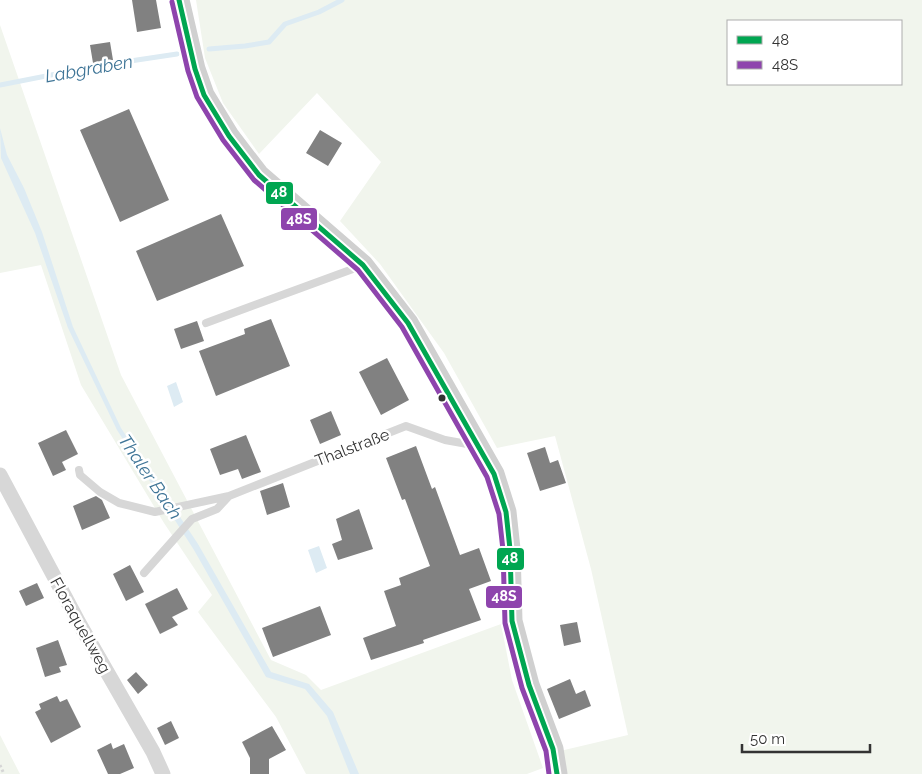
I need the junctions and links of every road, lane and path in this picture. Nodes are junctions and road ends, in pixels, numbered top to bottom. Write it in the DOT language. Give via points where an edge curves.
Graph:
graph roads {
  1 [pos="179,0"];
  2 [pos="363,265"];
  3 [pos="206,323"];
  4 [pos="478,445"];
  5 [pos="79,470"];
  6 [pos="0,475"];
  7 [pos="229,496"];
  8 [pos="199,501"];
  9 [pos="204,514"];
  10 [pos="144,572"];
  11 [pos="0,766"];
  12 [pos="4,774"];
  13 [pos="162,774"];
  14 [pos="557,774"];
  1 -- 2 [label="main road" via="204,96 228,136 259,175"];
  2 -- 3 [label="lane"];
  2 -- 4 [label="main road" via="408,323"];
  4 -- 7 [label="lane, Thalstraße" via="444,440 406,426"];
  4 -- 14 [label="main road" via="494,474 506,512 512,621"];
  5 -- 8 [label="lane, Thalstraße" via="80,475 100,492 119,503 155,512"];
  6 -- 13 [label="street, Floraquellweg" via="153,752"];
  7 -- 8 [label="lane, Thalstraße"];
  7 -- 9 [label="lane, Thalstraße" via="217,509"];
  8 -- 9 [label="lane"];
  9 -- 10 [label="lane, Thalstraße" via="192,519"];
  11 -- 12 [label="path"];
}
